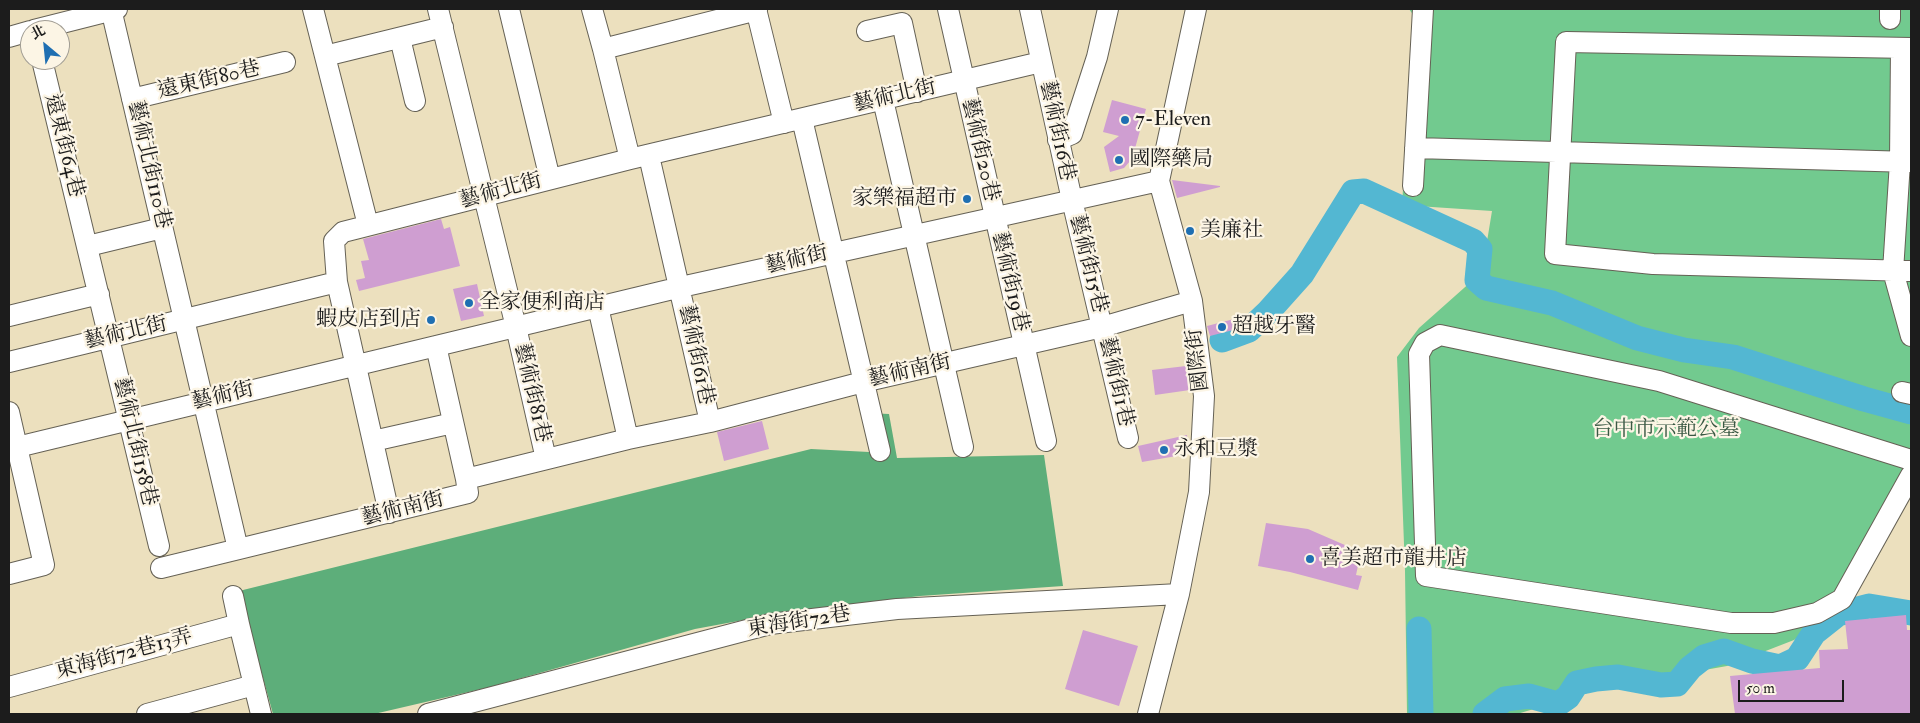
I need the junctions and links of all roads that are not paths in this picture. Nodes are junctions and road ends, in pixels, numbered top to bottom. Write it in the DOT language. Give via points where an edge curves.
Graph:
graph roads {
  1 [pos="113,9"];
  2 [pos="313,9"];
  3 [pos="509,9"];
  4 [pos="592,9"];
  5 [pos="948,9"];
  6 [pos="1030,9"];
  7 [pos="1108,9"];
  8 [pos="1196,9"];
  9 [pos="1423,9"];
  10 [pos="757,10"];
  11 [pos="440,18"];
  12 [pos="70,20"];
  13 [pos="868,31"];
  14 [pos="400,38"];
  15 [pos="1906,48"];
  16 [pos="602,49"];
  17 [pos="325,56"];
  18 [pos="285,62"];
  19 [pos="1041,62"];
  20 [pos="44,70"];
  21 [pos="964,82"];
  22 [pos="917,92"];
  23 [pos="132,99"];
  24 [pos="883,100"];
  25 [pos="416,101"];
  26 [pos="793,121"];
  27 [pos="1058,140"];
  28 [pos="1414,148"];
  29 [pos="1562,152"];
  30 [pos="640,157"];
  31 [pos="1906,162"];
  32 [pos="550,179"];
  33 [pos="1159,181"];
  34 [pos="1413,186"];
  35 [pos="485,197"];
  36 [pos="1072,200"];
  37 [pos="995,218"];
  38 [pos="368,226"];
  39 [pos="162,228"];
  40 [pos="914,235"];
  41 [pos="86,239"];
  42 [pos="834,253"];
  43 [pos="1902,271"];
  44 [pos="337,282"];
  45 [pos="681,287"];
  46 [pos="99,294"];
  47 [pos="1192,301"];
  48 [pos="598,307"];
  49 [pos="9,316"];
  50 [pos="185,320"];
  51 [pos="516,327"];
  52 [pos="1102,327"];
  53 [pos="1911,336"];
  54 [pos="110,338"];
  55 [pos="436,346"];
  56 [pos="1024,346"];
  57 [pos="9,362"];
  58 [pos="944,364"];
  59 [pos="355,366"];
  60 [pos="863,382"];
  61 [pos="204,402"];
  62 [pos="9,412"];
  63 [pos="128,420"];
  64 [pos="710,422"];
  65 [pos="453,423"];
  66 [pos="1128,438"];
  67 [pos="628,439"];
  68 [pos="373,441"];
  69 [pos="1046,441"];
  70 [pos="963,447"];
  71 [pos="13,448"];
  72 [pos="880,451"];
  73 [pos="546,459"];
  74 [pos="1911,460"];
  75 [pos="1911,476"];
  76 [pos="466,480"];
  77 [pos="389,514"];
  78 [pos="159,546"];
  79 [pos="238,549"];
  80 [pos="161,568"];
  81 [pos="9,574"];
  82 [pos="1179,594"];
  83 [pos="233,596"];
  84 [pos="239,624"];
  85 [pos="254,685"];
  86 [pos="9,687"];
  87 [pos="147,714"];
  88 [pos="261,714"];
  89 [pos="428,714"];
  90 [pos="1148,714"];
  1 -- 12 [label="street"];
  1 -- 23 [label="street, 藝術北街110巷"];
  2 -- 17 [label="street"];
  3 -- 32 [label="street"];
  4 -- 16 [label="street, 藝術街61巷"];
  5 -- 21 [label="street, 藝術街20巷"];
  6 -- 19 [label="street, 藝術街16巷"];
  7 -- 27 [label="street" via="1072,134"];
  8 -- 33 [label="street, 國際街"];
  9 -- 28 [label="street"];
  10 -- 16 [label="street"];
  10 -- 26 [label="street"];
  11 -- 14 [label="street"];
  11 -- 35 [label="street, 藝術街81巷"];
  13 -- 22 [label="street" via="902,23"];
  14 -- 17 [label="street"];
  14 -- 25 [label="street"];
  15 -- 29 [label="street" via="1566,42"];
  15 -- 31 [label="street"];
  16 -- 30 [label="street, 藝術街61巷"];
  17 -- 38 [label="street"];
  18 -- 23 [label="street, 遠東街80巷"];
  19 -- 21 [label="street, 藝術北街"];
  19 -- 27 [label="street, 藝術街16巷"];
  20 -- 41 [label="street, 遠東街64巷"];
  21 -- 22 [label="street, 藝術北街"];
  21 -- 37 [label="street, 藝術街20巷"];
  22 -- 24 [label="street, 藝術北街"];
  23 -- 39 [label="street, 藝術北街110巷"];
  24 -- 26 [label="street, 藝術北街"];
  24 -- 40 [label="street"];
  26 -- 30 [label="street, 藝術北街"];
  26 -- 42 [label="street"];
  27 -- 36 [label="street, 藝術街16巷"];
  28 -- 29 [label="street"];
  28 -- 34 [label="street"];
  29 -- 31 [label="street"];
  29 -- 43 [label="street" via="1555,254 1653,264"];
  30 -- 32 [label="street, 藝術北街"];
  30 -- 45 [label="street, 藝術街61巷"];
  31 -- 43 [label="street"];
  32 -- 35 [label="street, 藝術北街"];
  33 -- 36 [label="street, 藝術街"];
  33 -- 47 [label="street, 國際街"];
  35 -- 38 [label="street, 藝術北街"];
  35 -- 51 [label="street, 藝術街81巷"];
  36 -- 37 [label="street, 藝術街"];
  36 -- 52 [label="street, 藝術街15巷"];
  37 -- 40 [label="street, 藝術街"];
  37 -- 56 [label="street, 藝術街19巷"];
  38 -- 44 [label="street, 藝術北街" via="343,232 334,241"];
  39 -- 41 [label="street"];
  39 -- 50 [label="street, 藝術北街110巷"];
  40 -- 42 [label="street, 藝術街"];
  40 -- 58 [label="street"];
  41 -- 46 [label="street, 遠東街64巷"];
  42 -- 45 [label="street, 藝術街"];
  42 -- 60 [label="street"];
  43 -- 53 [label="street"];
  44 -- 50 [label="street, 藝術北街"];
  44 -- 59 [label="street"];
  45 -- 48 [label="street, 藝術街"];
  45 -- 64 [label="street, 藝術街61巷"];
  46 -- 49 [label="street"];
  46 -- 54 [label="street, 藝術北街158巷"];
  47 -- 52 [label="street, 藝術南街"];
  47 -- 82 [label="street, 國際街" via="1204,396 1199,492"];
  48 -- 51 [label="street, 藝術街"];
  48 -- 67 [label="street"];
  50 -- 54 [label="street, 藝術北街"];
  50 -- 61 [label="street, 藝術北街110巷"];
  51 -- 55 [label="street, 藝術街"];
  51 -- 73 [label="street, 藝術街81巷"];
  52 -- 56 [label="street, 藝術南街"];
  52 -- 66 [label="street, 藝術街1巷"];
  54 -- 57 [label="street, 藝術北街"];
  54 -- 63 [label="street, 藝術北街158巷"];
  55 -- 59 [label="street, 藝術街"];
  55 -- 65 [label="street"];
  56 -- 58 [label="street, 藝術南街"];
  56 -- 69 [label="street, 藝術街19巷"];
  58 -- 60 [label="street, 藝術南街"];
  58 -- 70 [label="street"];
  59 -- 61 [label="street, 藝術街"];
  59 -- 68 [label="street"];
  60 -- 64 [label="street, 藝術南街"];
  60 -- 72 [label="street"];
  61 -- 63 [label="street, 藝術街"];
  61 -- 79 [label="street, 藝術北街110巷"];
  62 -- 71 [label="street"];
  63 -- 71 [label="street, 藝術街"];
  63 -- 78 [label="street, 藝術北街158巷"];
  64 -- 67 [label="street, 藝術南街"];
  65 -- 68 [label="street"];
  65 -- 76 [label="street"];
  67 -- 73 [label="street, 藝術南街"];
  68 -- 77 [label="street"];
  71 -- 81 [label="street" via="44,565"];
  73 -- 76 [label="street, 藝術南街"];
  74 -- 75 [label="street" via="1659,382 1440,335 1425,343 1419,354 1426,576 1731,623 1774,623 1817,613 1842,599"];
  76 -- 77 [label="street, 藝術南街" via="468,493"];
  77 -- 79 [label="street, 藝術南街"];
  79 -- 80 [label="street, 藝術南街"];
  82 -- 89 [label="street, 東海街72巷" via="897,609 770,624"];
  82 -- 90 [label="street, 國際街"];
  83 -- 84 [label="street"];
  84 -- 85 [label="street"];
  84 -- 86 [label="street, 東海街72巷13弄"];
  85 -- 87 [label="street"];
  85 -- 88 [label="street"];
}
